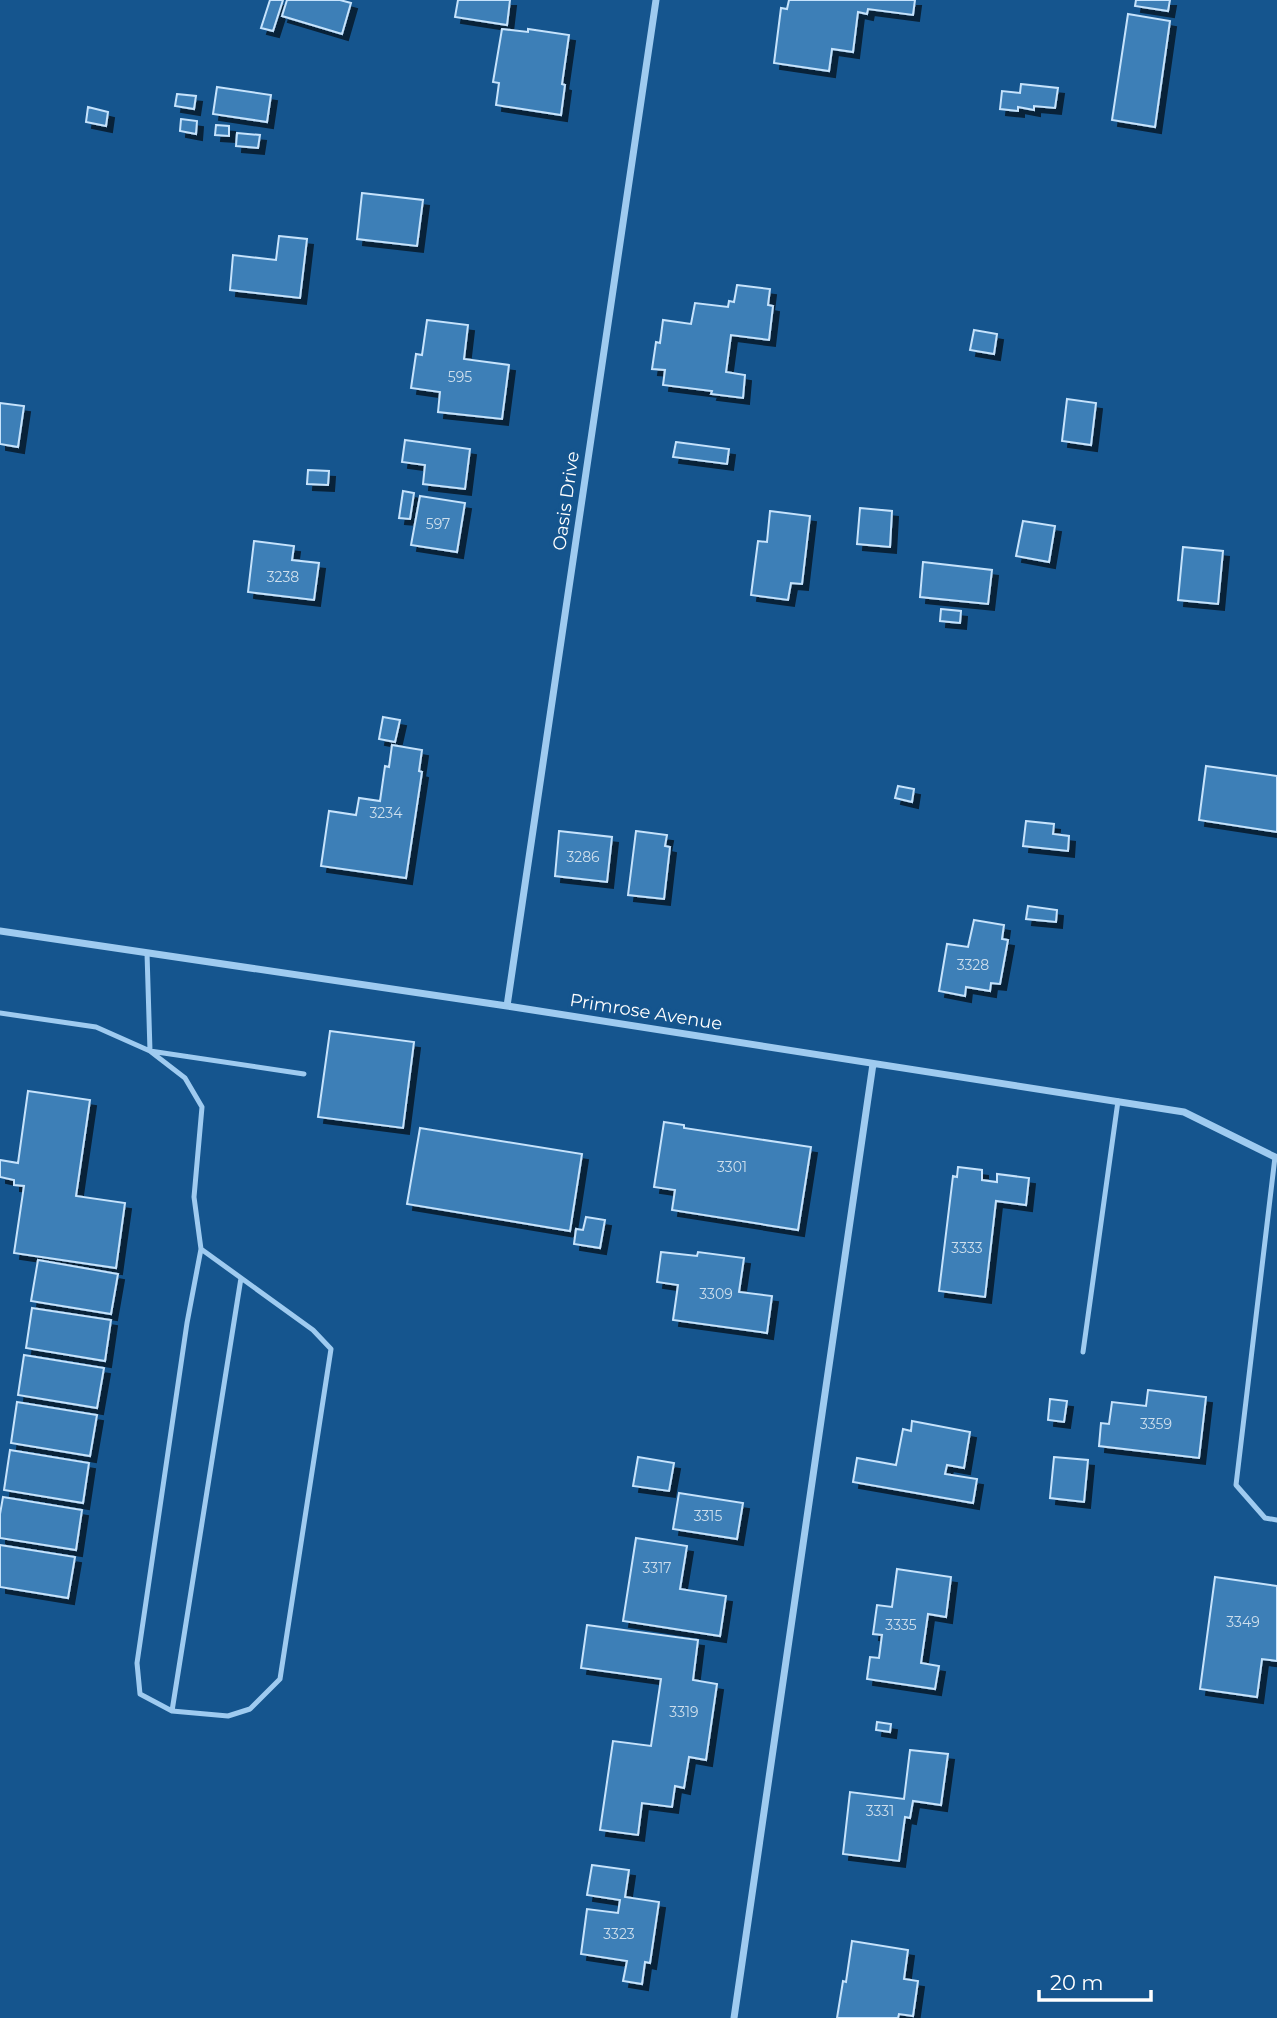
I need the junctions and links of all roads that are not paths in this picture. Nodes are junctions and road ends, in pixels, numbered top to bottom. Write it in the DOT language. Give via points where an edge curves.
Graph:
graph roads {
  1 [pos="656,0"];
  2 [pos="0,931"];
  3 [pos="147,953"];
  4 [pos="507,1006"];
  5 [pos="0,1013"];
  6 [pos="150,1051"];
  7 [pos="873,1063"];
  8 [pos="304,1074"];
  9 [pos="1118,1101"];
  10 [pos="1276,1157"];
  11 [pos="201,1249"];
  12 [pos="241,1278"];
  13 [pos="1083,1352"];
  14 [pos="1277,1520"];
  15 [pos="172,1711"];
  16 [pos="734,2018"];
  1 -- 4 [label="street, Oasis Drive"];
  2 -- 3 [label="street, Primrose Avenue"];
  3 -- 4 [label="street, Primrose Avenue"];
  3 -- 6 [label="lane"];
  4 -- 7 [label="street, Primrose Avenue"];
  5 -- 6 [label="lane" via="96,1027"];
  6 -- 8 [label="lane"];
  6 -- 11 [label="lane" via="185,1078 202,1107 194,1197"];
  7 -- 9 [label="street, Primrose Avenue"];
  7 -- 16 [label="street"];
  9 -- 10 [label="street, Primrose Avenue" via="1184,1112"];
  9 -- 13 [label="lane"];
  10 -- 14 [label="lane" via="1236,1485 1265,1518"];
  11 -- 12 [label="lane"];
  11 -- 15 [label="lane" via="137,1663 140,1694"];
  12 -- 15 [label="lane"];
  12 -- 15 [label="lane" via="313,1330 331,1349 280,1679 250,1709 228,1716"];
}
